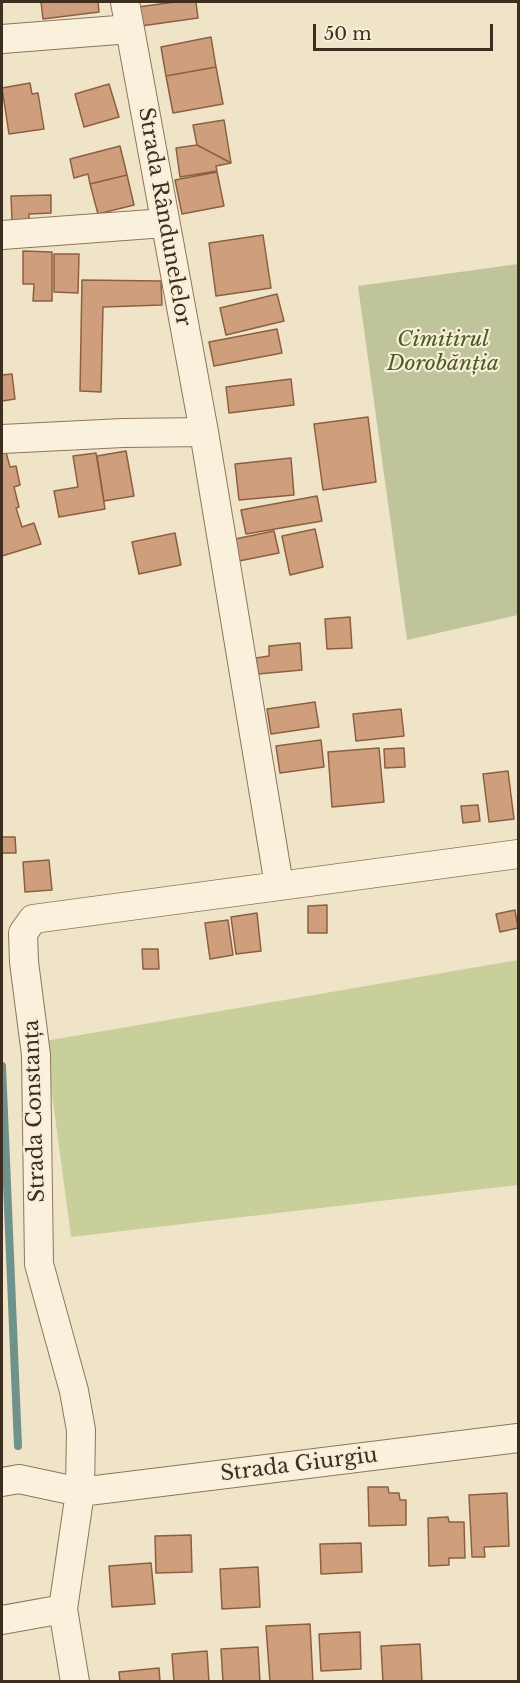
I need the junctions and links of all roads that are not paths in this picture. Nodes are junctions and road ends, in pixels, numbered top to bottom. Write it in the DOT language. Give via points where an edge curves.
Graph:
graph roads {
  1 [pos="125,2"];
  2 [pos="130,29"];
  3 [pos="2,39"];
  4 [pos="165,223"];
  5 [pos="2,235"];
  6 [pos="204,432"];
  7 [pos="2,439"];
  8 [pos="519,854"];
  9 [pos="279,885"];
  10 [pos="519,1438"];
  11 [pos="2,1482"];
  12 [pos="80,1492"];
  13 [pos="63,1609"];
  14 [pos="2,1620"];
  15 [pos="75,1682"];
  1 -- 2 [label="street, Strada Rândunelelor"];
  2 -- 3 [label="street"];
  2 -- 4 [label="street, Strada Rândunelelor"];
  4 -- 5 [label="street"];
  4 -- 6 [label="street, Strada Rândunelelor"];
  6 -- 7 [label="street"];
  6 -- 9 [label="street, Strada Rândunelelor"];
  8 -- 9 [label="street, Strada Constanța"];
  9 -- 12 [label="street, Strada Constanța" via="33,920 23,933 36,1055 39,1264 74,1390 81,1430"];
  10 -- 12 [label="street, Strada Giurgiu"];
  11 -- 12 [label="street, Strada Giurgiu" via="19,1479"];
  12 -- 13 [label="street, Strada Constanța"];
  13 -- 14 [label="street"];
  13 -- 15 [label="street, Strada Constanța"];
}
